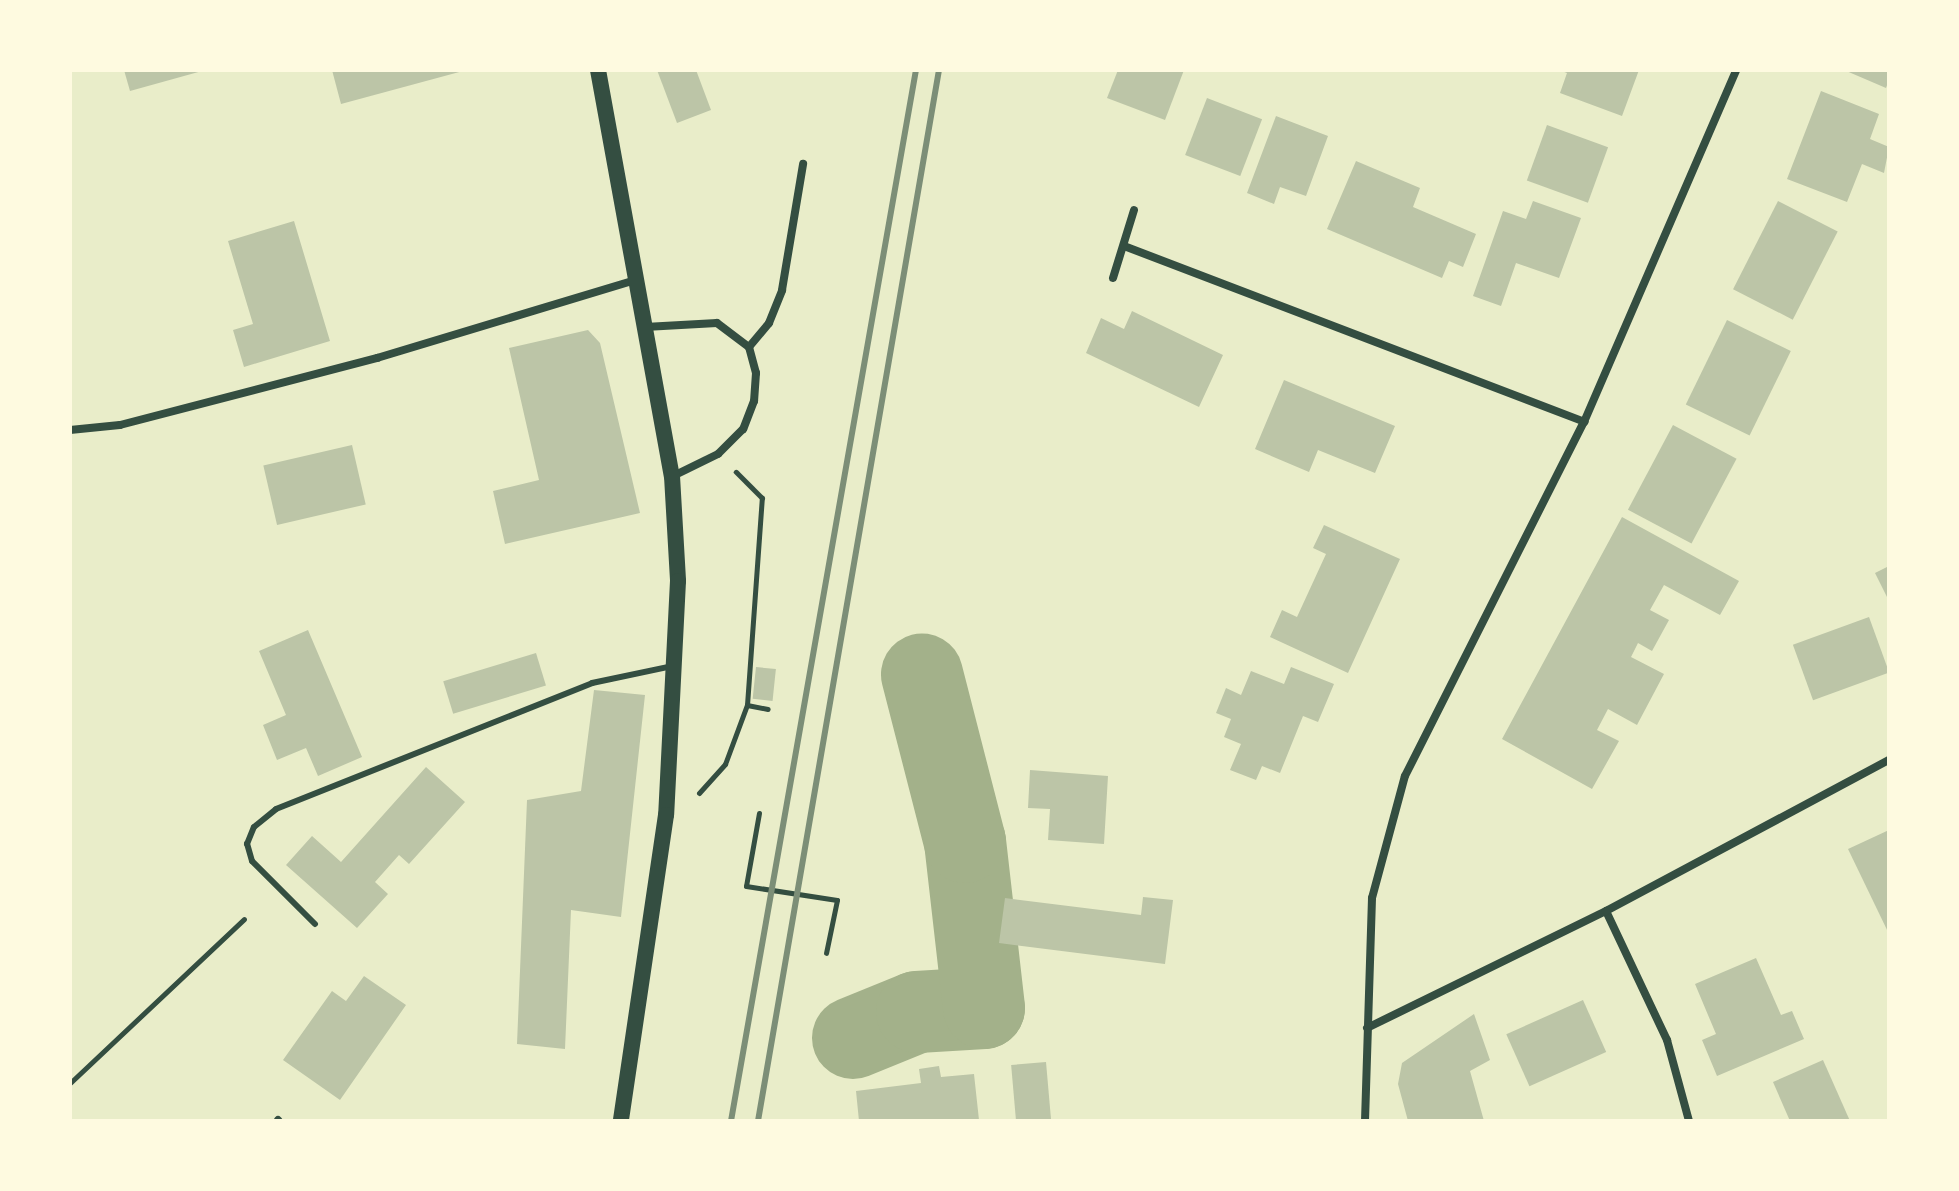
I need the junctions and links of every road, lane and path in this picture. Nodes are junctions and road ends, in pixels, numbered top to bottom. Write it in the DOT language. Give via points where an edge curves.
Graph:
graph roads {
  1 [pos="598,70"];
  2 [pos="1736,70"];
  3 [pos="803,164"];
  4 [pos="1134,210"];
  5 [pos="1124,246"];
  6 [pos="1113,278"];
  7 [pos="637,280"];
  8 [pos="645,327"];
  9 [pos="749,347"];
  10 [pos="1584,422"];
  11 [pos="70,430"];
  12 [pos="718,454"];
  13 [pos="672,476"];
  14 [pos="675,666"];
  15 [pos="747,705"];
  16 [pos="768,709"];
  17 [pos="1889,760"];
  18 [pos="759,813"];
  19 [pos="666,815"];
  20 [pos="1606,911"];
  21 [pos="244,919"];
  22 [pos="315,924"];
  23 [pos="826,953"];
  24 [pos="1367,1028"];
  25 [pos="70,1083"];
  26 [pos="621,1121"];
  27 [pos="1365,1121"];
  28 [pos="1689,1121"];
  1 -- 7 [label="main road"];
  2 -- 10 [label="street"];
  3 -- 9 [label="street" via="782,290 769,323"];
  4 -- 5 [label="street"];
  5 -- 6 [label="street"];
  5 -- 10 [label="street"];
  7 -- 8 [label="main road"];
  7 -- 11 [label="street" via="332,370 120,425"];
  8 -- 9 [label="street" via="687,320 717,323"];
  8 -- 13 [label="main road"];
  9 -- 12 [label="street" via="756,373 754,401 743,429"];
  10 -- 24 [label="street" via="1405,776 1372,898"];
  12 -- 13 [label="street"];
  12 -- 15 [label="path" via="762,498"];
  13 -- 14 [label="main road" via="678,581"];
  14 -- 19 [label="main road"];
  14 -- 22 [label="lane" via="592,683 276,809 254,827 247,844 252,861"];
  15 -- 16 [label="path"];
  15 -- 19 [label="path" via="725,764 695,797"];
  17 -- 20 [label="street"];
  18 -- 23 [label="path" via="746,886 837,900"];
  19 -- 26 [label="main road"];
  20 -- 24 [label="street"];
  20 -- 28 [label="street" via="1667,1040"];
  21 -- 25 [label="path"];
  24 -- 27 [label="street"];
}
